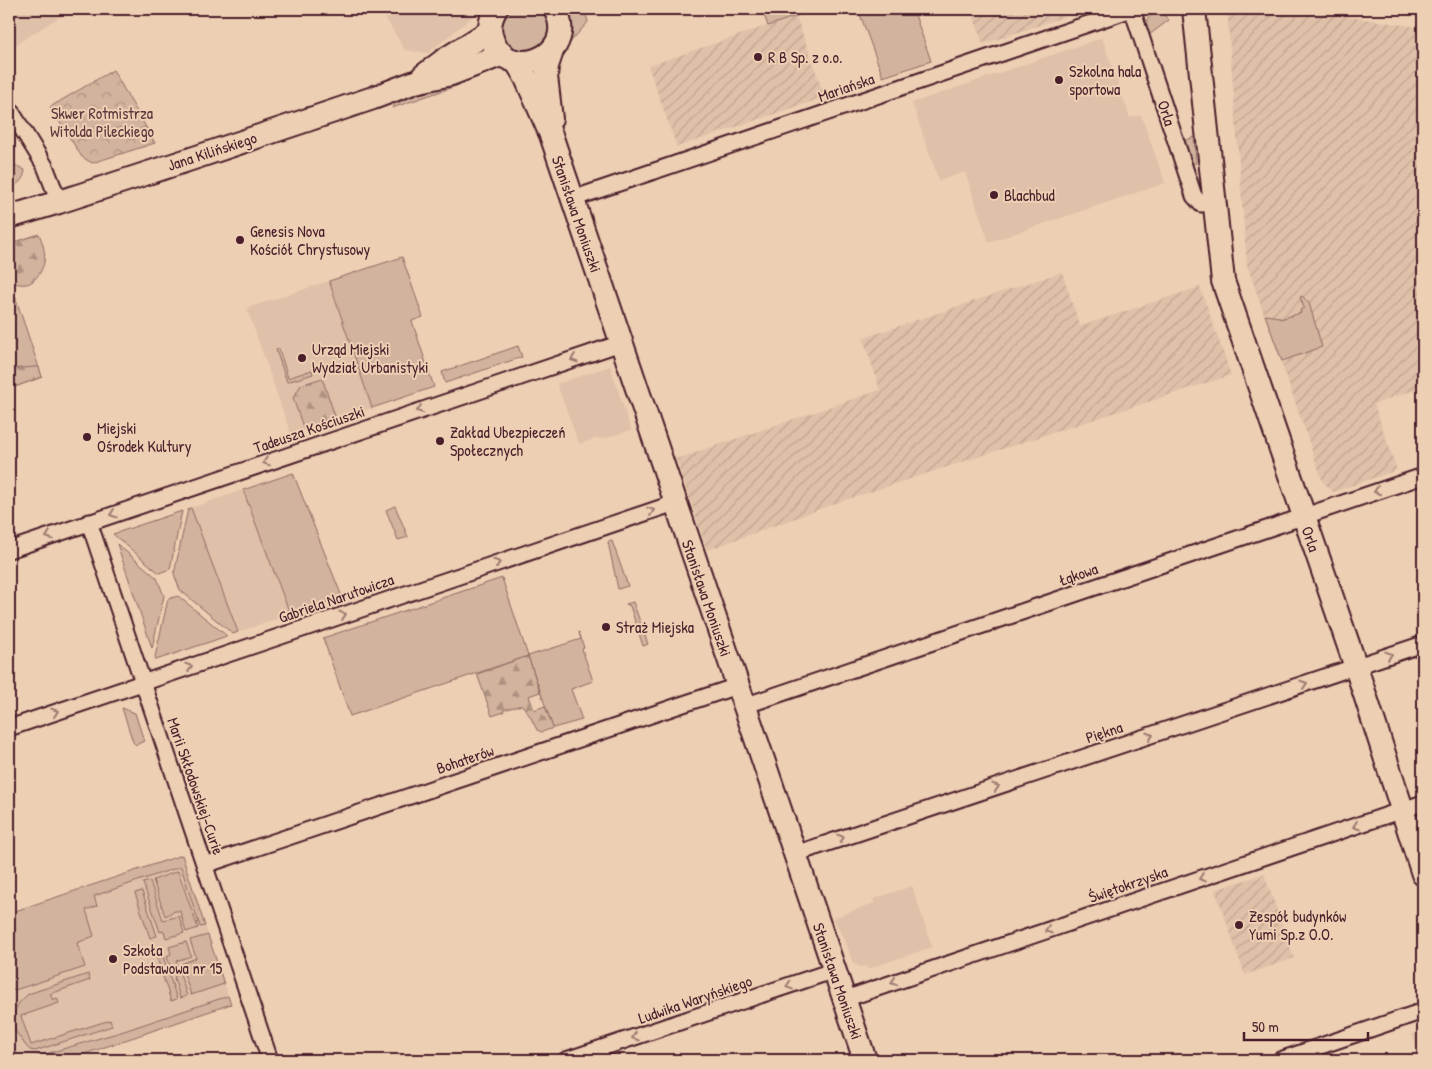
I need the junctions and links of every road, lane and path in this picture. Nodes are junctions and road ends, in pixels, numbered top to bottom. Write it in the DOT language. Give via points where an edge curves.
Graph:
graph roads {
  1 [pos="496,9"];
  2 [pos="1132,9"];
  3 [pos="1194,9"];
  4 [pos="561,14"];
  5 [pos="490,31"];
  6 [pos="552,50"];
  7 [pos="509,58"];
  8 [pos="415,82"];
  9 [pos="9,108"];
  10 [pos="552,135"];
  11 [pos="572,199"];
  12 [pos="59,202"];
  13 [pos="1214,202"];
  14 [pos="9,217"];
  15 [pos="621,343"];
  16 [pos="1423,476"];
  17 [pos="675,503"];
  18 [pos="1303,516"];
  19 [pos="89,522"];
  20 [pos="9,550"];
  21 [pos="1423,644"];
  22 [pos="1356,667"];
  23 [pos="143,682"];
  24 [pos="741,696"];
  25 [pos="9,728"];
  26 [pos="1423,803"];
  27 [pos="1402,810"];
  28 [pos="795,854"];
  29 [pos="205,865"];
  30 [pos="1423,874"];
  31 [pos="835,970"];
  32 [pos="844,998"];
  33 [pos="1423,1011"];
  34 [pos="270,1060"];
  35 [pos="566,1060"];
  36 [pos="865,1060"];
  37 [pos="1280,1060"];
  1 -- 5 [label="street"];
  2 -- 11 [label="street, Mariańska"];
  2 -- 13 [label="street, Orla" via="1194,196 1201,204"];
  3 -- 13 [label="street, Orla"];
  4 -- 6 [label="street, Stanisława Moniuszki" via="557,43"];
  5 -- 7 [label="street, Stanisława Moniuszki" via="492,40"];
  5 -- 8 [label="street, Jana Kilińskiego"];
  6 -- 7 [label="street, Jana Kilińskiego" via="535,61"];
  6 -- 10 [label="street, Stanisława Moniuszki" via="546,76"];
  7 -- 8 [label="street, Jana Kilińskiego"];
  7 -- 10 [label="street, Stanisława Moniuszki" via="526,78"];
  8 -- 12 [label="street, Jana Kilińskiego"];
  9 -- 12 [label="street" via="45,166"];
  10 -- 11 [label="street, Stanisława Moniuszki"];
  11 -- 15 [label="street, Stanisława Moniuszki"];
  12 -- 14 [label="street, Jana Kilińskiego"];
  13 -- 18 [label="street, Orla" via="1223,281"];
  15 -- 17 [label="street, Stanisława Moniuszki"];
  15 -- 19 [label="street, Tadeusza Kościuszki, one-way"];
  16 -- 18 [label="street, Łąkowa, one-way"];
  23 -- 17 [label="street, Gabriela Narutowicza, one-way"];
  17 -- 24 [label="street, Stanisława Moniuszki"];
  18 -- 22 [label="street, Orla"];
  18 -- 24 [label="street, Łąkowa"];
  19 -- 20 [label="street, Tadeusza Kościuszki, one-way"];
  19 -- 23 [label="street, Marii Skłodowskiej-Curie"];
  22 -- 21 [label="street, Piękna, one-way"];
  22 -- 27 [label="street, Orla"];
  28 -- 22 [label="street, Piękna, one-way"];
  25 -- 23 [label="street, Gabriela Narutowicza, one-way"];
  23 -- 29 [label="street, Marii Skłodowskiej-Curie"];
  24 -- 28 [label="street, Stanisława Moniuszki"];
  24 -- 29 [label="street, Bohaterów"];
  26 -- 27 [label="street, Świętokrzyska"];
  27 -- 30 [label="street, Orla"];
  27 -- 32 [label="street, Świętokrzyska, one-way"];
  28 -- 31 [label="street, Stanisława Moniuszki"];
  29 -- 34 [label="street, Marii Skłodowskiej-Curie"];
  31 -- 32 [label="street, Stanisława Moniuszki"];
  31 -- 35 [label="street, Ludwika Waryńskiego, one-way"];
  32 -- 36 [label="street, Stanisława Moniuszki"];
  33 -- 37 [label="street"];
}
